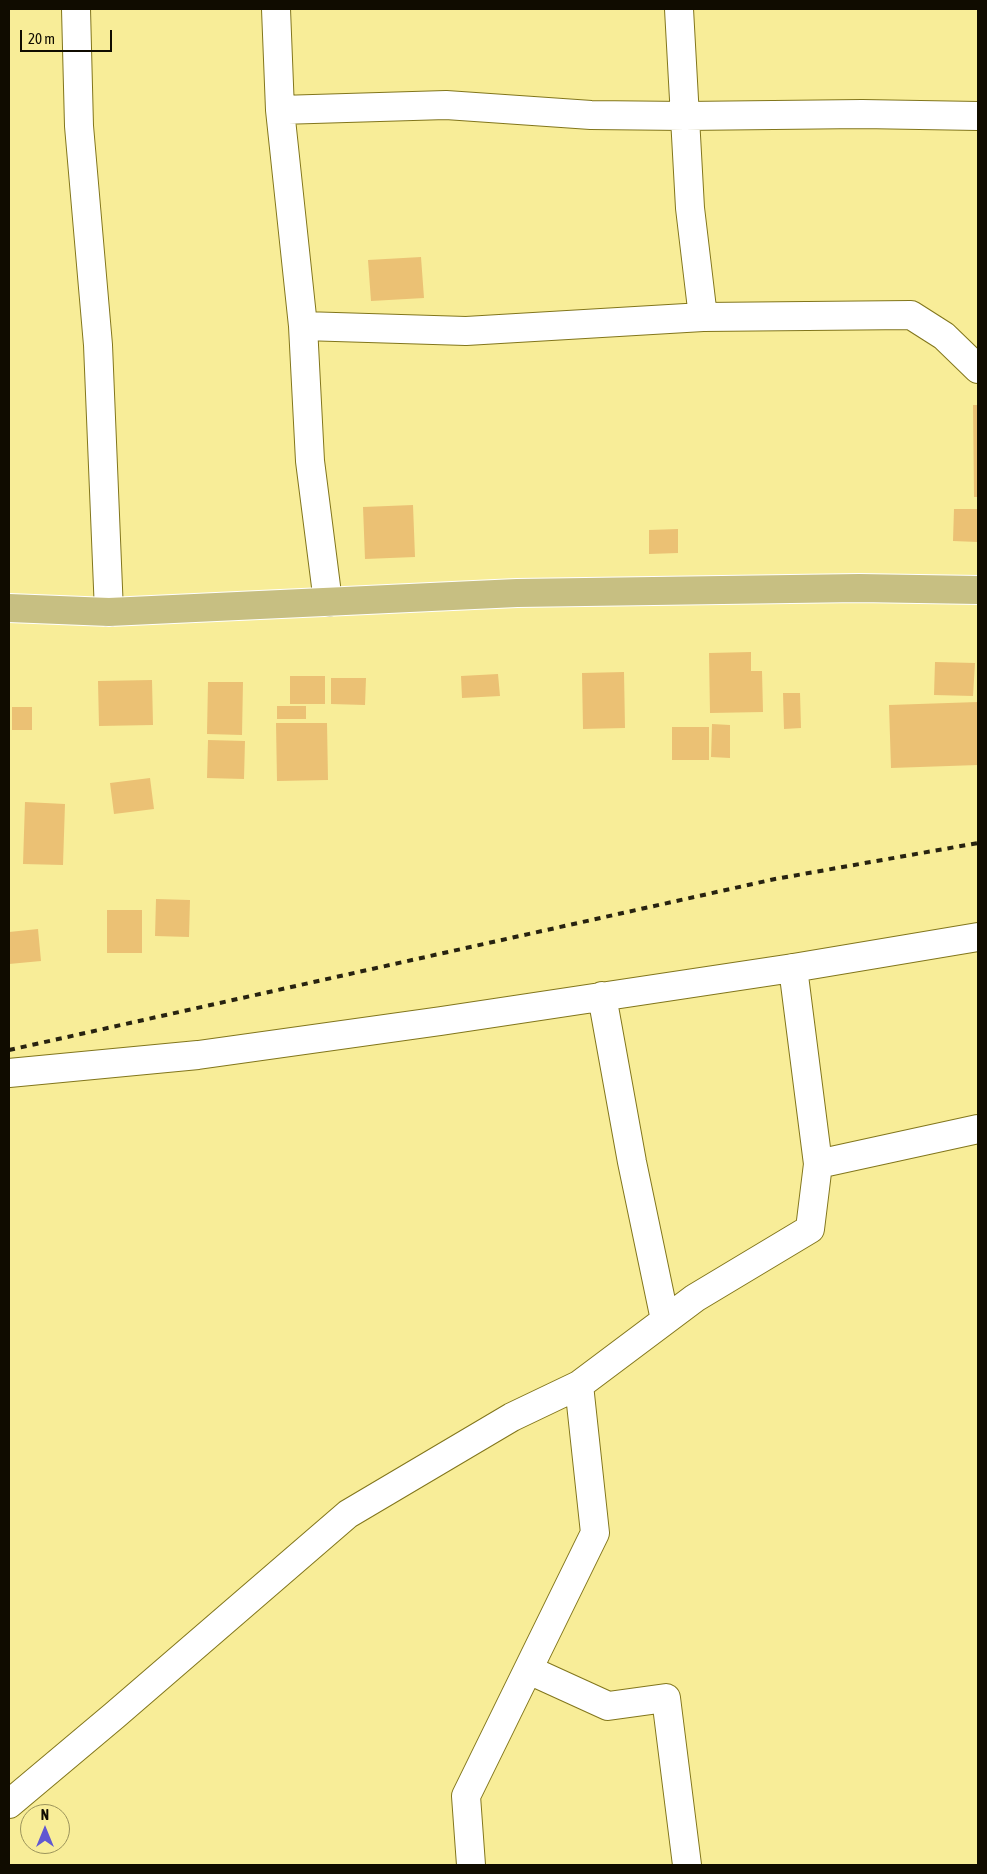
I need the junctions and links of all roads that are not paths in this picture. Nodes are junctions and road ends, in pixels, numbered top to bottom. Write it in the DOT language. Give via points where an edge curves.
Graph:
graph roads {
  1 [pos="76,9"];
  2 [pos="276,9"];
  3 [pos="679,9"];
  4 [pos="280,110"];
  5 [pos="685,116"];
  6 [pos="978,116"];
  7 [pos="703,317"];
  8 [pos="303,326"];
  9 [pos="978,368"];
  10 [pos="978,590"];
  11 [pos="328,602"];
  12 [pos="9,608"];
  13 [pos="109,612"];
  14 [pos="978,937"];
  15 [pos="793,968"];
  16 [pos="602,996"];
  17 [pos="9,1073"];
  18 [pos="978,1129"];
  19 [pos="818,1164"];
  20 [pos="665,1320"];
  21 [pos="578,1385"];
  22 [pos="529,1670"];
  23 [pos="9,1804"];
  24 [pos="471,1865"];
  25 [pos="688,1865"];
  1 -- 13 [label="street" via="79,134 98,345"];
  2 -- 4 [label="street"];
  3 -- 5 [label="street"];
  4 -- 5 [label="street" via="446,105 591,115"];
  4 -- 8 [label="street"];
  5 -- 6 [label="street"];
  5 -- 7 [label="street" via="690,208"];
  7 -- 8 [label="street" via="466,331"];
  7 -- 9 [label="street" via="911,315 944,336"];
  8 -- 11 [label="street" via="310,461"];
  10 -- 11 [label="main road" via="859,588 517,593"];
  11 -- 13 [label="main road"];
  12 -- 13 [label="main road"];
  14 -- 15 [label="street"];
  15 -- 16 [label="street"];
  15 -- 19 [label="street"];
  16 -- 17 [label="street" via="198,1055"];
  16 -- 20 [label="street"];
  18 -- 19 [label="street"];
  19 -- 20 [label="street" via="810,1229 695,1298"];
  20 -- 21 [label="street"];
  21 -- 22 [label="street" via="595,1533"];
  21 -- 23 [label="street" via="512,1417 348,1514"];
  22 -- 24 [label="street" via="466,1796"];
  22 -- 25 [label="street" via="608,1706 666,1698"];
}
